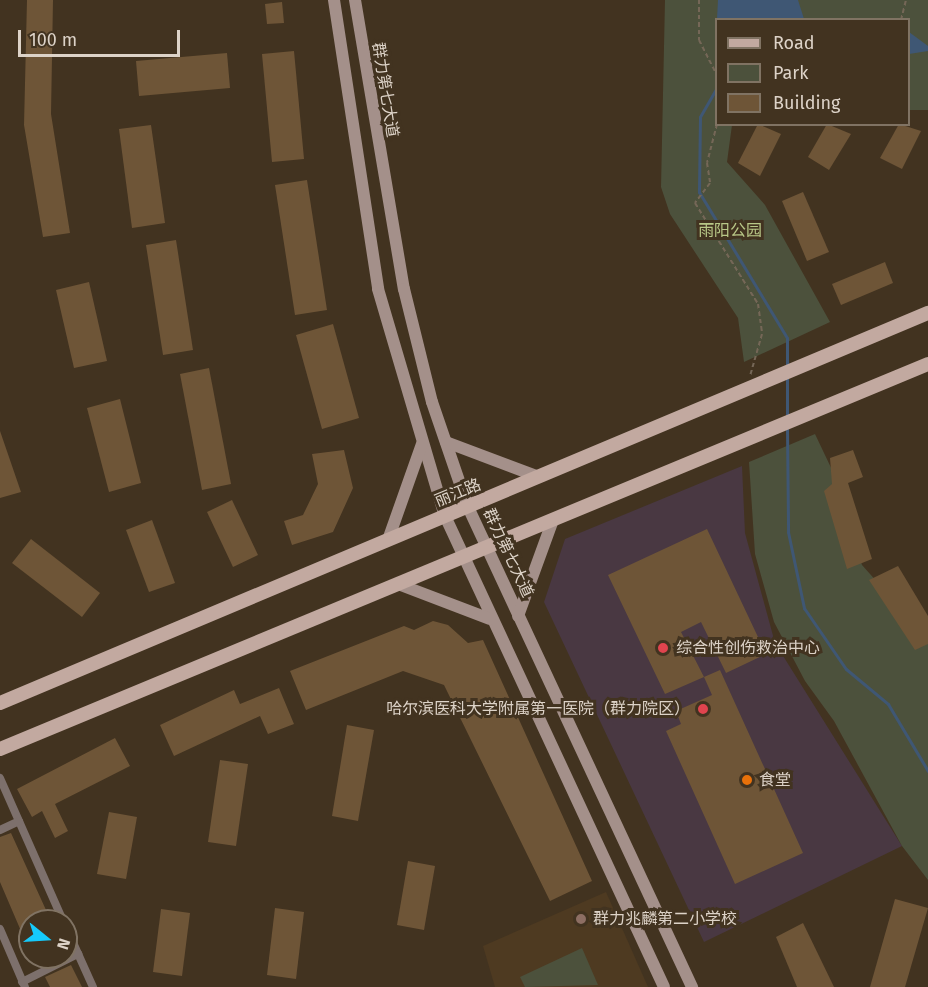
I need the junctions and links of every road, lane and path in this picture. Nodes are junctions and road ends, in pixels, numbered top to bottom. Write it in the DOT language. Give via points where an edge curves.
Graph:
graph roads {
  1 [pos="334,0"];
  2 [pos="355,0"];
  3 [pos="699,0"];
  4 [pos="906,0"];
  5 [pos="901,18"];
  6 [pos="715,70"];
  7 [pos="717,126"];
  8 [pos="928,313"];
  9 [pos="928,364"];
  10 [pos="746,390"];
  11 [pos="446,442"];
  12 [pos="422,444"];
  13 [pos="539,477"];
  14 [pos="468,507"];
  15 [pos="445,516"];
  16 [pos="553,520"];
  17 [pos="388,540"];
  18 [pos="486,548"];
  19 [pos="461,558"];
  20 [pos="398,584"];
  21 [pos="518,616"];
  22 [pos="490,619"];
  23 [pos="0,703"];
  24 [pos="0,749"];
  25 [pos="0,778"];
  26 [pos="19,821"];
  27 [pos="0,830"];
  28 [pos="58,909"];
  29 [pos="0,929"];
  30 [pos="78,954"];
  31 [pos="51,969"];
  32 [pos="24,984"];
  33 [pos="93,987"];
  34 [pos="664,987"];
  35 [pos="692,987"];
  1 -- 12 [label="main road" via="378,288"];
  2 -- 11 [label="main road, 群力第七大道" via="404,289"];
  3 -- 6 [label="path" via="699,40"];
  4 -- 5 [label="path"];
  7 -- 10 [label="path" via="705,189 696,201 758,304 762,334"];
  8 -- 10 [label="main road, 丽江路"];
  9 -- 16 [label="main road"];
  10 -- 13 [label="main road, 丽江路"];
  11 -- 13 [label="main road"];
  11 -- 14 [label="main road, 群力第七大道"];
  12 -- 15 [label="main road"];
  12 -- 17 [label="main road"];
  13 -- 14 [label="main road, 丽江路"];
  14 -- 15 [label="main road, 丽江路"];
  14 -- 18 [label="main road, 群力第七大道"];
  15 -- 17 [label="main road, 丽江路"];
  15 -- 19 [label="main road"];
  16 -- 18 [label="main road"];
  16 -- 21 [label="main road"];
  17 -- 23 [label="main road, 丽江路"];
  18 -- 19 [label="main road"];
  18 -- 21 [label="main road, 群力第七大道"];
  19 -- 20 [label="main road"];
  19 -- 22 [label="main road"];
  20 -- 22 [label="main road"];
  20 -- 24 [label="main road"];
  21 -- 35 [label="main road, 群力第七大道"];
  22 -- 34 [label="main road"];
  25 -- 26 [label="street"];
  26 -- 27 [label="street"];
  26 -- 28 [label="street"];
  29 -- 32 [label="street"];
  30 -- 33 [label="street"];
  31 -- 32 [label="street"];
}
